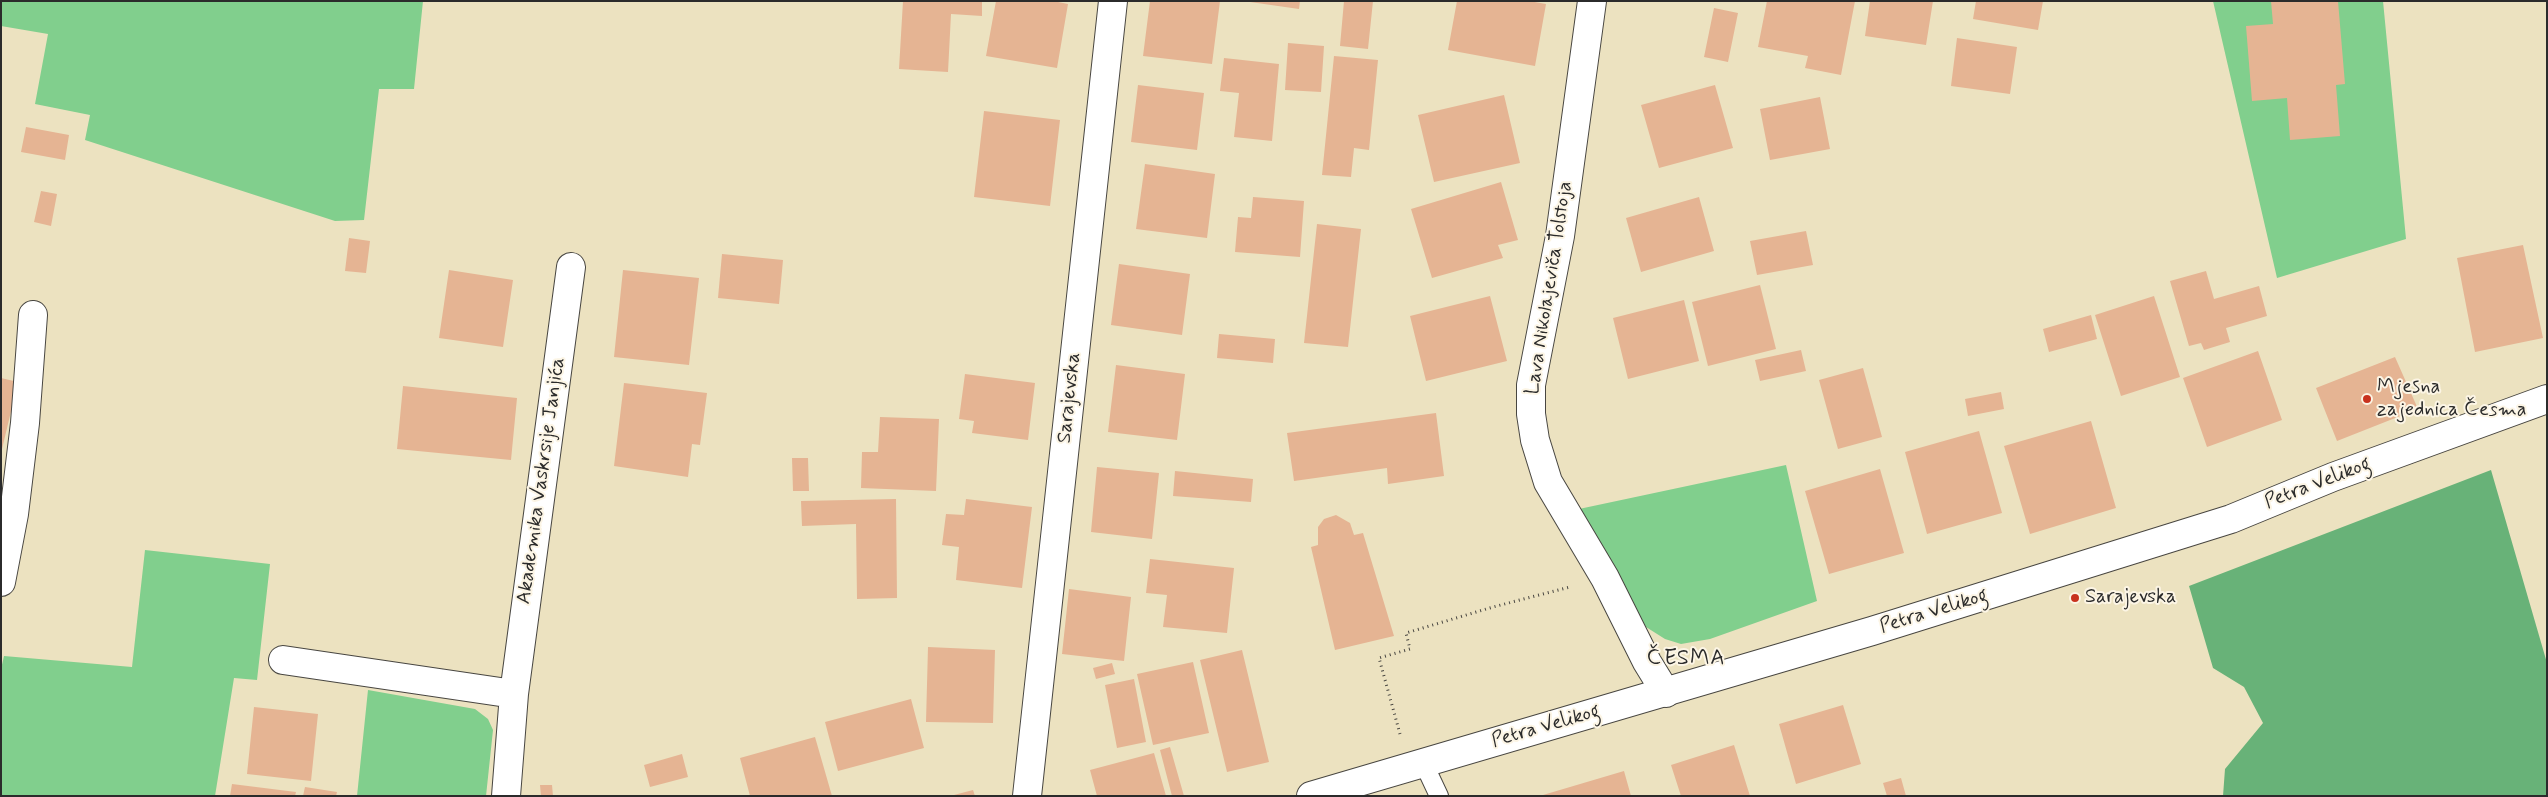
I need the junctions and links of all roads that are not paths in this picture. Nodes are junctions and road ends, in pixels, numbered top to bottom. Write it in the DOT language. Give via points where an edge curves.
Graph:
graph roads {
  1 [pos="1113,1"];
  2 [pos="1592,1"];
  3 [pos="570,267"];
  4 [pos="33,315"];
  5 [pos="2547,399"];
  6 [pos="1,582"];
  7 [pos="283,660"];
  8 [pos="1666,692"];
  9 [pos="514,694"];
  10 [pos="1423,762"];
  11 [pos="506,796"];
  12 [pos="1027,796"];
  13 [pos="1311,796"];
  14 [pos="1439,796"];
  1 -- 12 [label="street, Sarajevska"];
  2 -- 8 [label="street, Lava Nikolajeviča Tolstoja" via="1560,236 1532,385 1531,414 1548,482"];
  3 -- 9 [label="street, Akademika Vaskrsije Janjića"];
  4 -- 6 [label="street" via="25,423"];
  5 -- 8 [label="street, Petra Velikog" via="2333,477 2231,519"];
  7 -- 9 [label="street"];
  8 -- 10 [label="street, Petra Velikog"];
  9 -- 11 [label="street, Akademika Vaskrsije Janjića"];
  10 -- 13 [label="street, Petra Velikog"];
  10 -- 14 [label="lane"];
}
